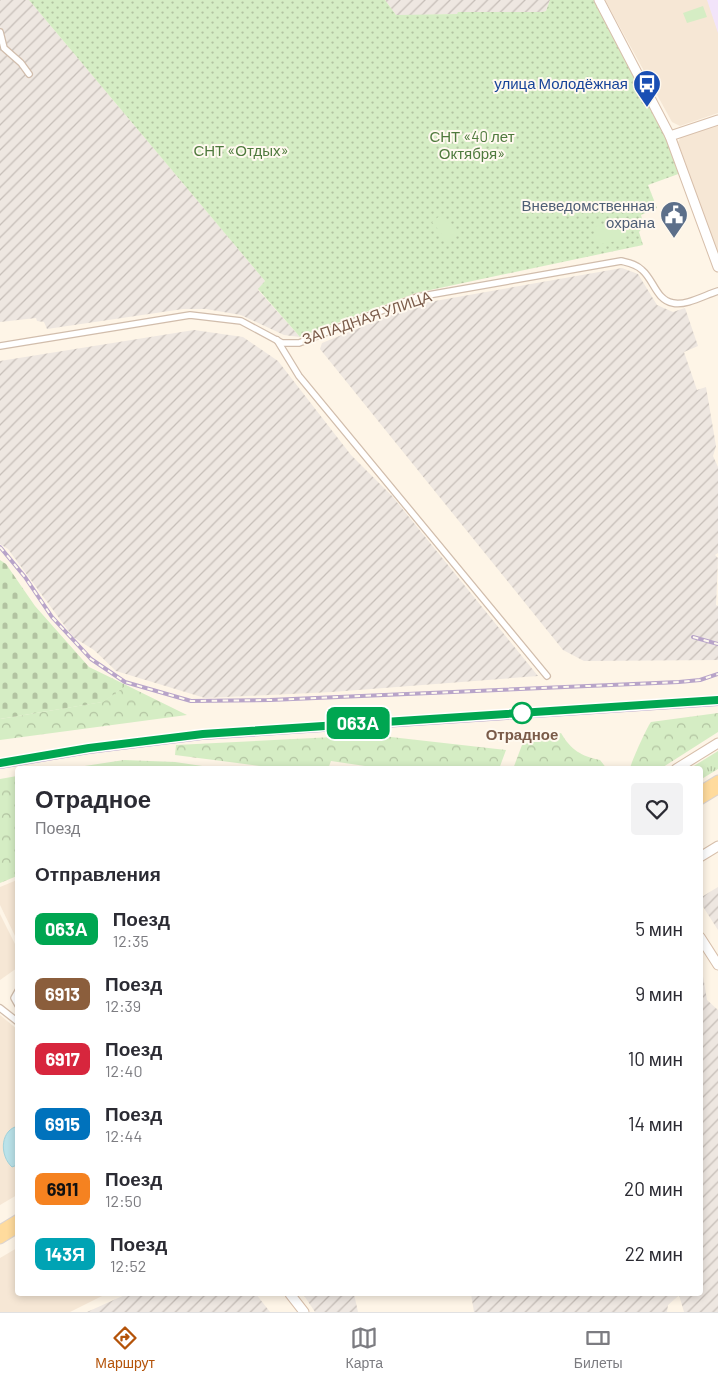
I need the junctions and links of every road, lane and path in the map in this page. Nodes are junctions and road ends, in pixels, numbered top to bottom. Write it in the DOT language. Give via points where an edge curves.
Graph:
graph roads {
  1 [pos="599,0"];
  2 [pos="0,32"];
  3 [pos="29,74"];
  4 [pos="718,120"];
  5 [pos="670,136"];
  6 [pos="718,267"];
  7 [pos="718,291"];
  8 [pos="277,340"];
  9 [pos="0,346"];
  10 [pos="547,676"];
  11 [pos="718,743"];
  12 [pos="681,766"];
  13 [pos="718,780"];
  14 [pos="703,789"];
  15 [pos="718,789"];
  16 [pos="703,798"];
  17 [pos="718,846"];
  18 [pos="703,855"];
  19 [pos="703,941"];
  20 [pos="718,965"];
  21 [pos="0,1008"];
  22 [pos="15,1020"];
  23 [pos="15,1221"];
  24 [pos="0,1230"];
  25 [pos="15,1230"];
  26 [pos="0,1239"];
  27 [pos="292,1296"];
  28 [pos="304,1312"];
  1 -- 5 [label="street"];
  2 -- 3 [label="street" via="4,48"];
  4 -- 5 [label="street"];
  5 -- 6 [label="street"];
  7 -- 8 [label="street, ЗАПАДНАЯ УЛИЦА" via="674,304 662,298 643,270 621,260 417,297 299,343"];
  8 -- 9 [label="street, ЗАПАДНАЯ УЛИЦА" via="242,321 190,315"];
  8 -- 10 [label="street" via="299,376"];
  11 -- 12 [label="street"];
  13 -- 14 [label="main road"];
  15 -- 16 [label="main road"];
  17 -- 18 [label="street"];
  19 -- 20 [label="street"];
  21 -- 22 [label="street"];
  23 -- 24 [label="main road"];
  25 -- 26 [label="main road"];
  27 -- 28 [label="street"];
}
